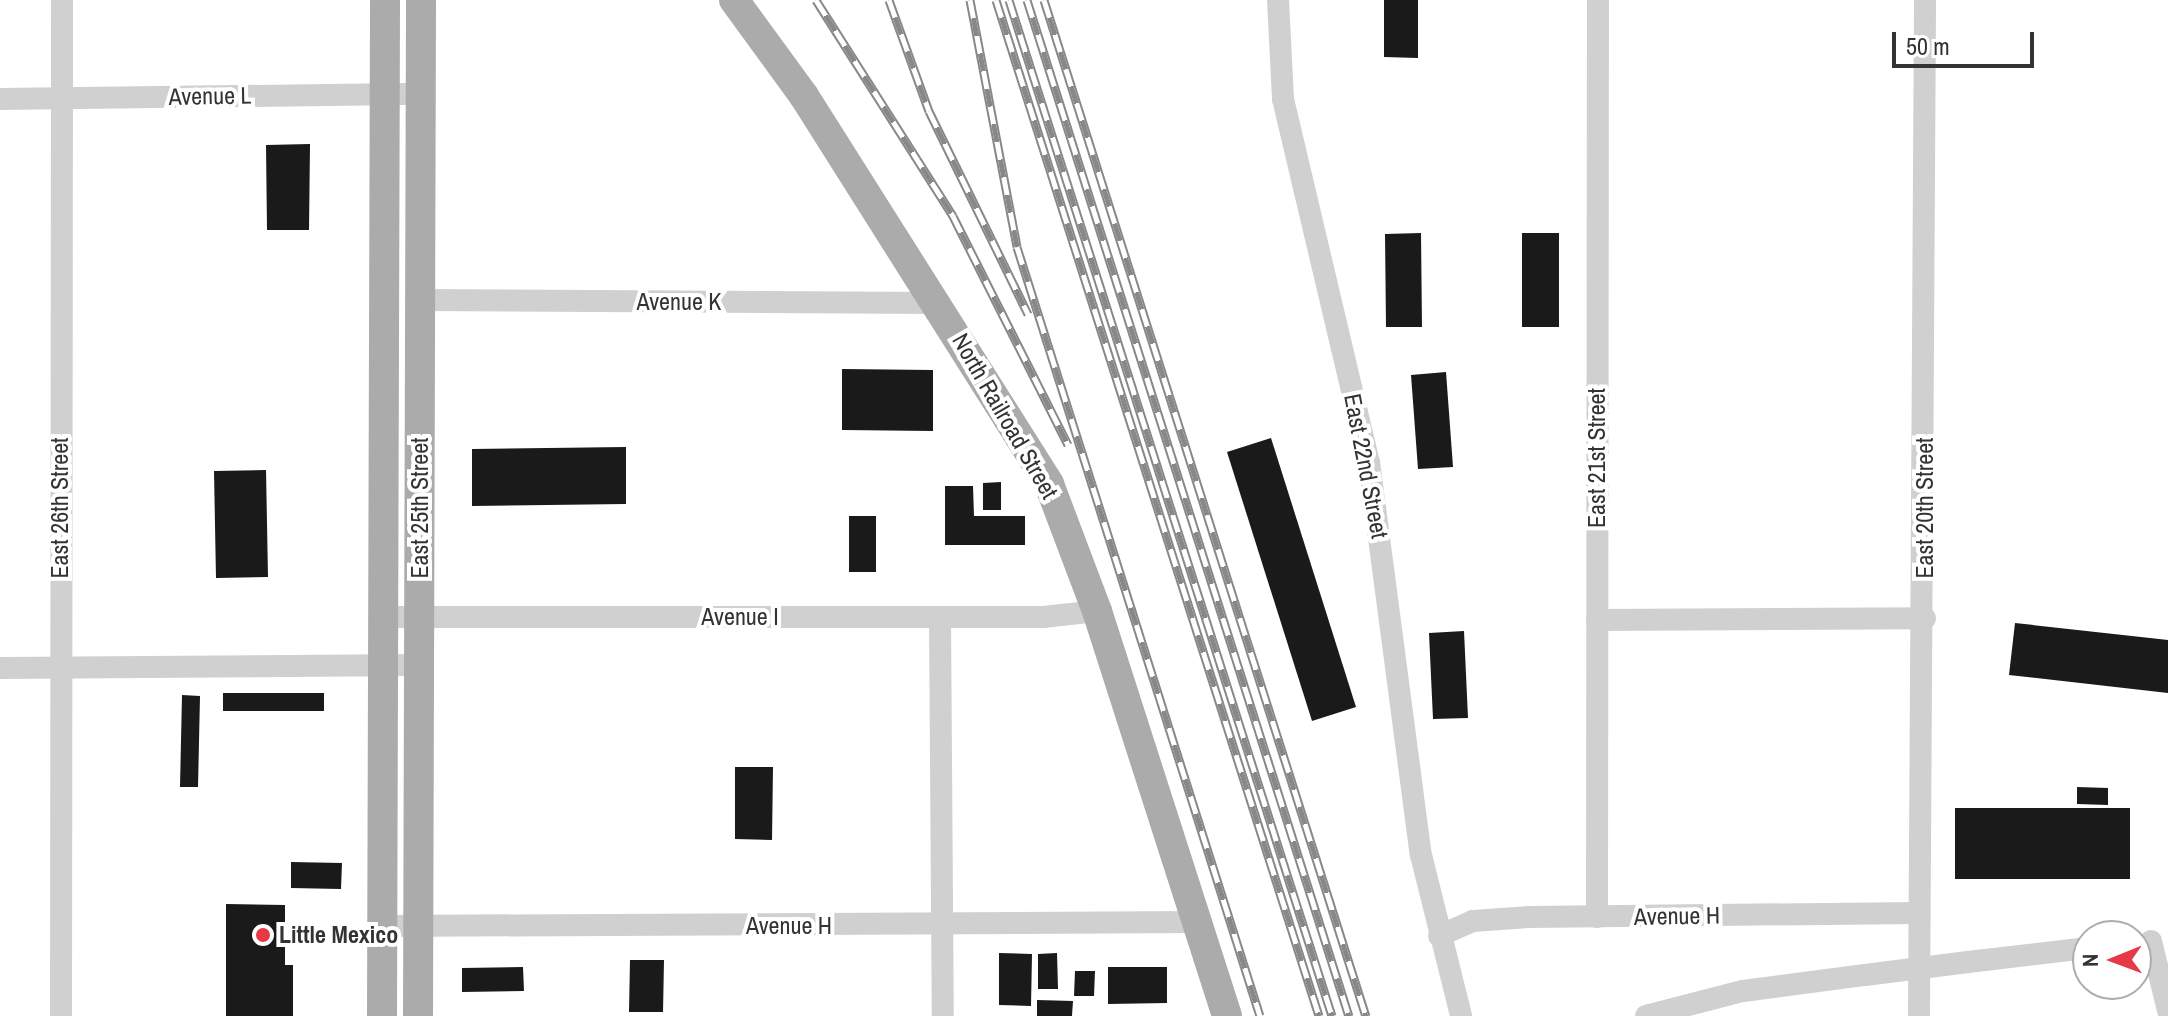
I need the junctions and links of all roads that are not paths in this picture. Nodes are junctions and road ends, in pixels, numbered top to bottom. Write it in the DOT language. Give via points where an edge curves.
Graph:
graph roads {
  1 [pos="62,0"];
  2 [pos="385,0"];
  3 [pos="421,0"];
  4 [pos="734,0"];
  5 [pos="1278,0"];
  6 [pos="1598,0"];
  7 [pos="1925,0"];
  8 [pos="385,94"];
  9 [pos="421,94"];
  10 [pos="59,98"];
  11 [pos="0,99"];
  12 [pos="420,300"];
  13 [pos="938,303"];
  14 [pos="1097,611"];
  15 [pos="383,617"];
  16 [pos="940,617"];
  17 [pos="419,618"];
  18 [pos="1925,618"];
  19 [pos="1597,620"];
  20 [pos="419,665"];
  21 [pos="383,666"];
  22 [pos="0,668"];
  23 [pos="60,668"];
  24 [pos="1918,913"];
  25 [pos="1597,917"];
  26 [pos="1197,922"];
  27 [pos="417,925"];
  28 [pos="943,925"];
  29 [pos="382,926"];
  30 [pos="1439,936"];
  31 [pos="2152,941"];
  32 [pos="2072,950"];
  33 [pos="2168,1011"];
  34 [pos="61,1016"];
  35 [pos="382,1016"];
  36 [pos="418,1016"];
  37 [pos="943,1016"];
  38 [pos="1227,1016"];
  39 [pos="1461,1016"];
  40 [pos="1646,1016"];
  41 [pos="1919,1016"];
  1 -- 10 [label="street, East 26th Street"];
  2 -- 8 [label="main road, East 25th Street"];
  3 -- 9 [label="main road, East 25th Street"];
  4 -- 13 [label="main road, North Railroad Street" via="804,96"];
  5 -- 30 [label="street, East 22nd Street" via="1283,99 1369,462 1421,855"];
  6 -- 19 [label="street, East 21st Street"];
  7 -- 18 [label="street, East 20th Street"];
  8 -- 9 [label="street, Avenue L"];
  8 -- 10 [label="street, Avenue L"];
  8 -- 15 [label="main road, East 25th Street"];
  9 -- 12 [label="main road, East 25th Street"];
  10 -- 11 [label="street, Avenue L"];
  10 -- 23 [label="street, East 26th Street"];
  12 -- 13 [label="street, Avenue K"];
  12 -- 17 [label="main road, East 25th Street"];
  13 -- 14 [label="main road, North Railroad Street" via="1049,484"];
  14 -- 16 [label="street, Avenue I"];
  14 -- 26 [label="main road, North Railroad Street"];
  15 -- 17 [label="street, Avenue I"];
  15 -- 21 [label="main road, East 25th Street"];
  16 -- 17 [label="street, Avenue I"];
  16 -- 28 [label="street"];
  17 -- 20 [label="main road, East 25th Street"];
  18 -- 19 [label="street"];
  18 -- 24 [label="street, East 20th Street"];
  19 -- 25 [label="street, East 21st Street"];
  20 -- 21 [label="street"];
  20 -- 27 [label="main road, East 25th Street"];
  21 -- 23 [label="street"];
  21 -- 29 [label="main road, East 25th Street"];
  22 -- 23 [label="street"];
  23 -- 34 [label="street, East 26th Street"];
  24 -- 25 [label="street, Avenue H"];
  24 -- 41 [label="street, East 20th Street"];
  25 -- 30 [label="street, Avenue H" via="1473,921"];
  26 -- 28 [label="street, Avenue H"];
  26 -- 38 [label="main road, North Railroad Street"];
  27 -- 28 [label="street, Avenue H"];
  27 -- 29 [label="street, Avenue H"];
  27 -- 36 [label="main road, East 25th Street"];
  28 -- 37 [label="street"];
  29 -- 35 [label="main road, East 25th Street"];
  30 -- 39 [label="street"];
  31 -- 33 [label="street"];
  32 -- 40 [label="street, bridge" via="1743,991"];
}
